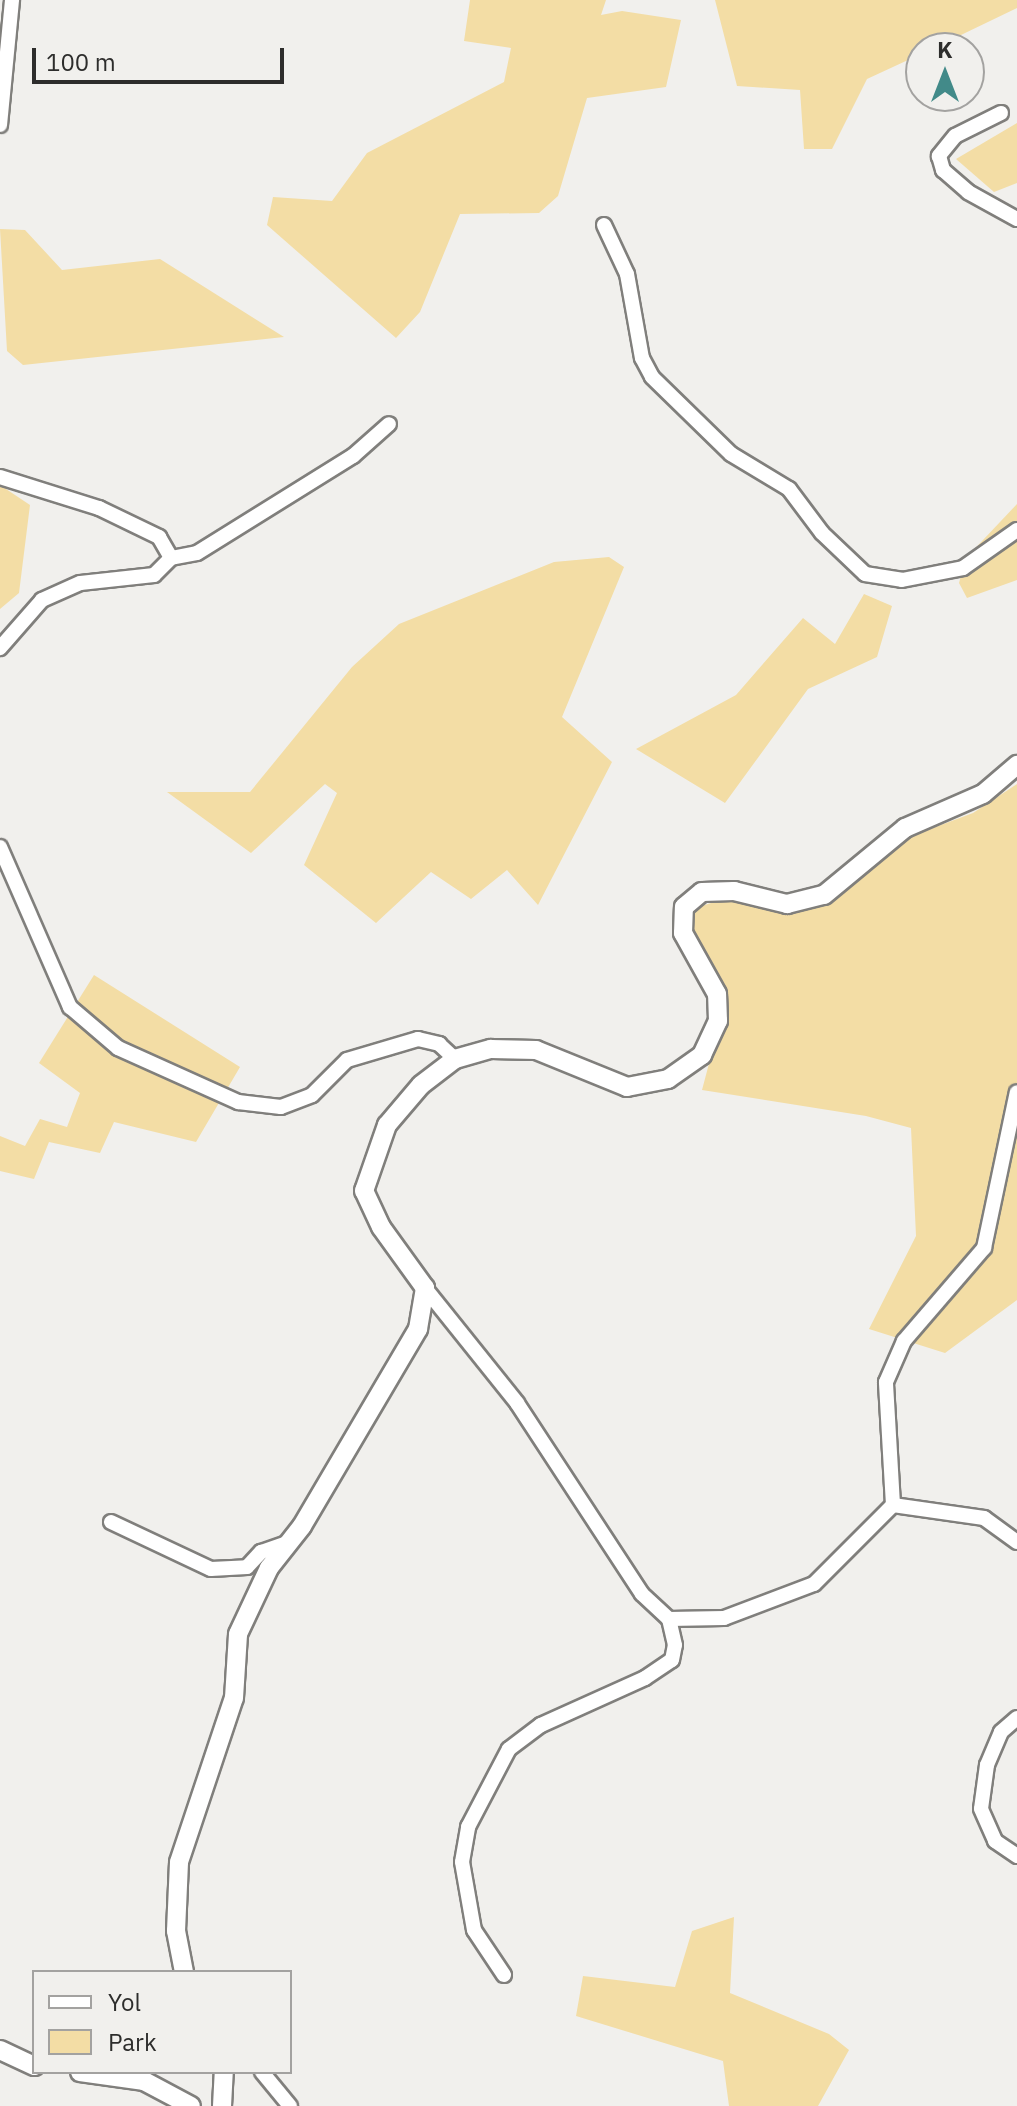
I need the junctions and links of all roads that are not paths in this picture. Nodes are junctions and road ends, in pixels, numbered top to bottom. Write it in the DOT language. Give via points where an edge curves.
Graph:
graph roads {
  1 [pos="12,0"];
  2 [pos="1001,113"];
  3 [pos="0,125"];
  4 [pos="1017,219"];
  5 [pos="604,225"];
  6 [pos="389,424"];
  7 [pos="0,477"];
  8 [pos="1017,530"];
  9 [pos="171,558"];
  10 [pos="0,648"];
  11 [pos="1017,765"];
  12 [pos="0,847"];
  13 [pos="455,1059"];
  14 [pos="1017,1092"];
  15 [pos="425,1288"];
  16 [pos="893,1505"];
  17 [pos="111,1522"];
  18 [pos="290,1542"];
  19 [pos="1017,1542"];
  20 [pos="669,1619"];
  21 [pos="1017,1718"];
  22 [pos="1017,1856"];
  23 [pos="184,1970"];
  24 [pos="504,1975"];
  25 [pos="0,2050"];
  26 [pos="32,2065"];
  27 [pos="94,2074"];
  28 [pos="224,2074"];
  29 [pos="264,2074"];
  30 [pos="191,2106"];
  31 [pos="222,2106"];
  32 [pos="290,2106"];
  1 -- 3 [label="street"];
  2 -- 4 [label="street" via="955,136 939,156 943,170 968,192"];
  5 -- 8 [label="street" via="627,274 642,358 652,377 731,454 789,489 822,533 865,574 902,580 963,568"];
  6 -- 9 [label="street" via="353,456 197,553"];
  7 -- 9 [label="street" via="99,508 159,537"];
  9 -- 10 [label="street" via="154,575 80,583 42,600"];
  11 -- 13 [label="street" via="983,794 905,828 824,895 787,904 734,891 702,892 684,907 683,933 717,994 718,1021 702,1055 668,1079 627,1087 536,1050 491,1049"];
  12 -- 13 [label="street" via="70,1007 118,1048 238,1102 281,1107 312,1095 347,1060 418,1039 439,1044"];
  13 -- 15 [label="street" via="421,1085 387,1125 364,1191 381,1227"];
  14 -- 16 [label="street" via="984,1248 904,1341 886,1382"];
  15 -- 18 [label="street" via="418,1329"];
  15 -- 20 [label="street" via="517,1403 642,1594"];
  16 -- 19 [label="street" via="984,1518"];
  16 -- 20 [label="street" via="814,1584 724,1618"];
  17 -- 18 [label="street" via="211,1569 247,1567 261,1552"];
  18 -- 23 [label="street" via="269,1568 238,1634 234,1698 179,1862 176,1931"];
  20 -- 24 [label="street" via="675,1645 672,1660 645,1678 541,1725 509,1749 468,1827 462,1862 474,1930"];
  21 -- 22 [label="street" via="1001,1732 987,1765 981,1809 995,1841"];
  25 -- 26 [label="street"];
  27 -- 30 [label="street" via="144,2081"];
  28 -- 31 [label="street"];
  29 -- 32 [label="street"];
}
